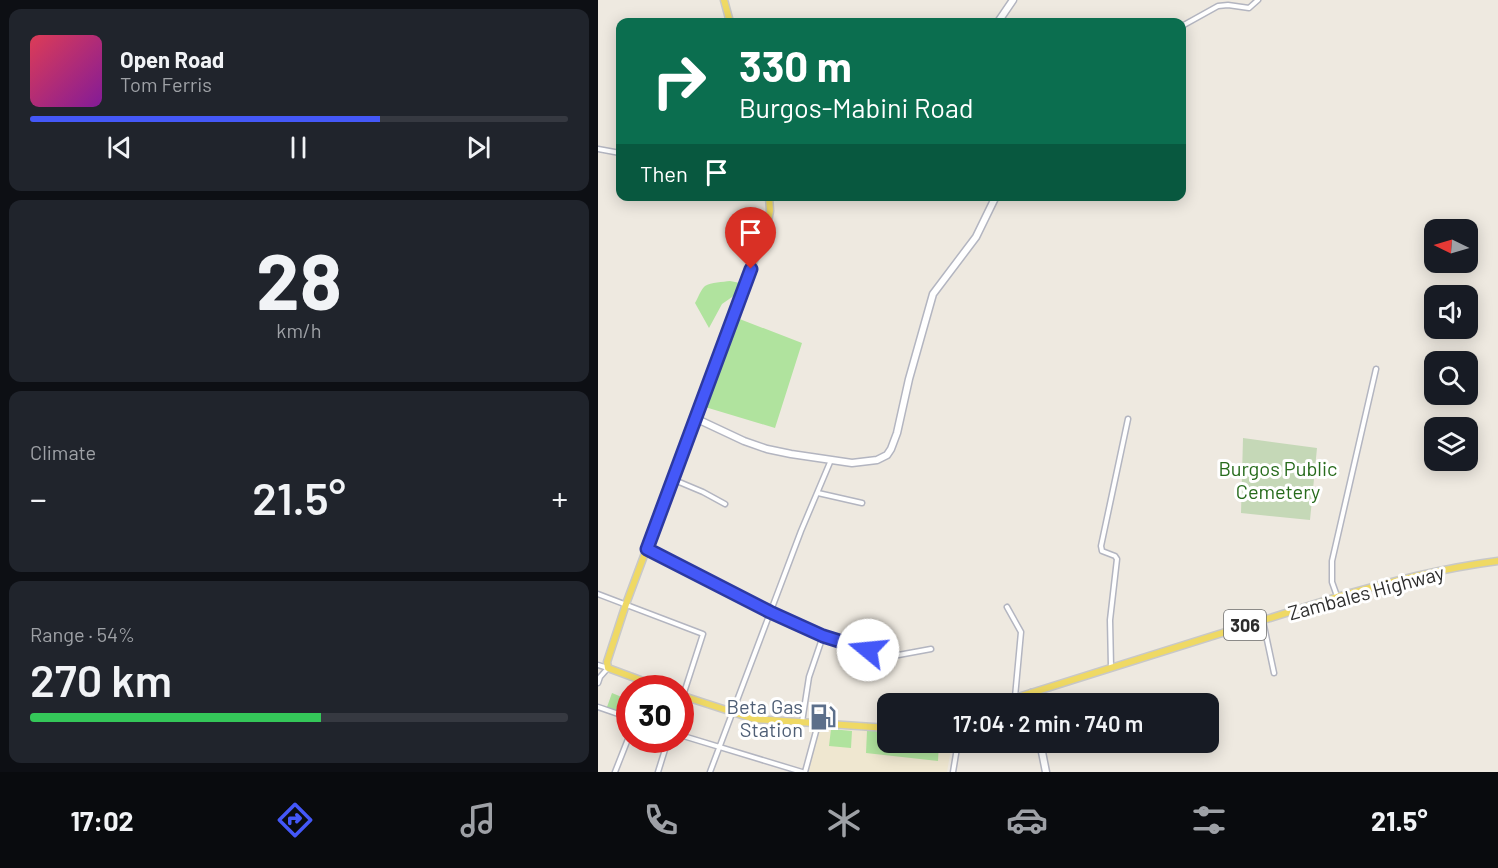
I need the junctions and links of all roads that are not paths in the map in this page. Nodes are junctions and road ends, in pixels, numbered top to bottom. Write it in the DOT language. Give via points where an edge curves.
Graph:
graph roads {
  1 [pos="724,0"];
  2 [pos="1013,0"];
  3 [pos="1258,0"];
  4 [pos="729,18"];
  5 [pos="1001,18"];
  6 [pos="1186,24"];
  7 [pos="598,148"];
  8 [pos="616,152"];
  9 [pos="769,201"];
  10 [pos="994,201"];
  11 [pos="1376,369"];
  12 [pos="695,418"];
  13 [pos="1128,418"];
  14 [pos="831,460"];
  15 [pos="672,479"];
  16 [pos="818,493"];
  17 [pos="862,503"];
  18 [pos="725,504"];
  19 [pos="647,549"];
  20 [pos="1498,561"];
  21 [pos="598,594"];
  22 [pos="1338,597"];
  23 [pos="626,604"];
  24 [pos="1007,607"];
  25 [pos="770,612"];
  26 [pos="1263,620"];
  27 [pos="823,636"];
  28 [pos="931,649"];
  29 [pos="598,664"];
  30 [pos="1111,667"];
  31 [pos="608,668"];
  32 [pos="1274,673"];
  33 [pos="623,675"];
  34 [pos="690,675"];
  35 [pos="598,683"];
  36 [pos="1015,693"];
  37 [pos="1031,693"];
  38 [pos="694,699"];
  39 [pos="598,707"];
  40 [pos="616,713"];
  41 [pos="732,713"];
  42 [pos="802,723"];
  43 [pos="818,723"];
  44 [pos="877,727"];
  45 [pos="694,739"];
  46 [pos="719,746"];
  47 [pos="622,753"];
  48 [pos="664,753"];
  49 [pos="956,753"];
  50 [pos="1042,753"];
  51 [pos="615,772"];
  52 [pos="658,772"];
  53 [pos="710,772"];
  54 [pos="803,772"];
  55 [pos="953,772"];
  56 [pos="1046,772"];
  1 -- 4 [label="main road"];
  2 -- 5 [label="street"];
  3 -- 6 [label="street" via="1249,8 1218,6"];
  7 -- 8 [label="street"];
  9 -- 12 [label="main road" via="767,226"];
  10 -- 14 [label="street" via="976,237 932,294 891,449 877,460"];
  11 -- 22 [label="street" via="1332,561 1332,582"];
  12 -- 14 [label="street" via="767,449"];
  12 -- 15 [label="main road"];
  13 -- 30 [label="street" via="1101,546 1102,551 1117,559 1110,621"];
  14 -- 16 [label="street"];
  15 -- 18 [label="street"];
  15 -- 19 [label="main road"];
  16 -- 17 [label="street"];
  16 -- 25 [label="street"];
  19 -- 23 [label="main road"];
  19 -- 25 [label="street"];
  20 -- 22 [label="main road, Zambales Highway / 306"];
  21 -- 23 [label="street"];
  22 -- 26 [label="main road, Zambales Highway / 306"];
  23 -- 31 [label="main road"];
  23 -- 34 [label="street" via="703,634"];
  24 -- 36 [label="street" via="1021,632"];
  25 -- 27 [label="street"];
  25 -- 41 [label="street"];
  26 -- 30 [label="main road, Zambales Highway / 306"];
  26 -- 32 [label="street"];
  27 -- 28 [label="street" via="893,656"];
  27 -- 42 [label="street" via="809,677"];
  29 -- 31 [label="street"];
  30 -- 37 [label="main road, Zambales Highway / 306"];
  31 -- 33 [label="main road"];
  31 -- 35 [label="street"];
  38 -- 41 [label="main road"];
  39 -- 40 [label="street"];
  41 -- 42 [label="main road"];
  41 -- 46 [label="street"];
  42 -- 43 [label="main road"];
  43 -- 44 [label="main road"];
  43 -- 54 [label="street"];
  45 -- 46 [label="street"];
  46 -- 53 [label="street"];
  46 -- 54 [label="street"];
  47 -- 51 [label="street"];
  48 -- 52 [label="street"];
  49 -- 55 [label="street"];
  50 -- 56 [label="street"];
}
